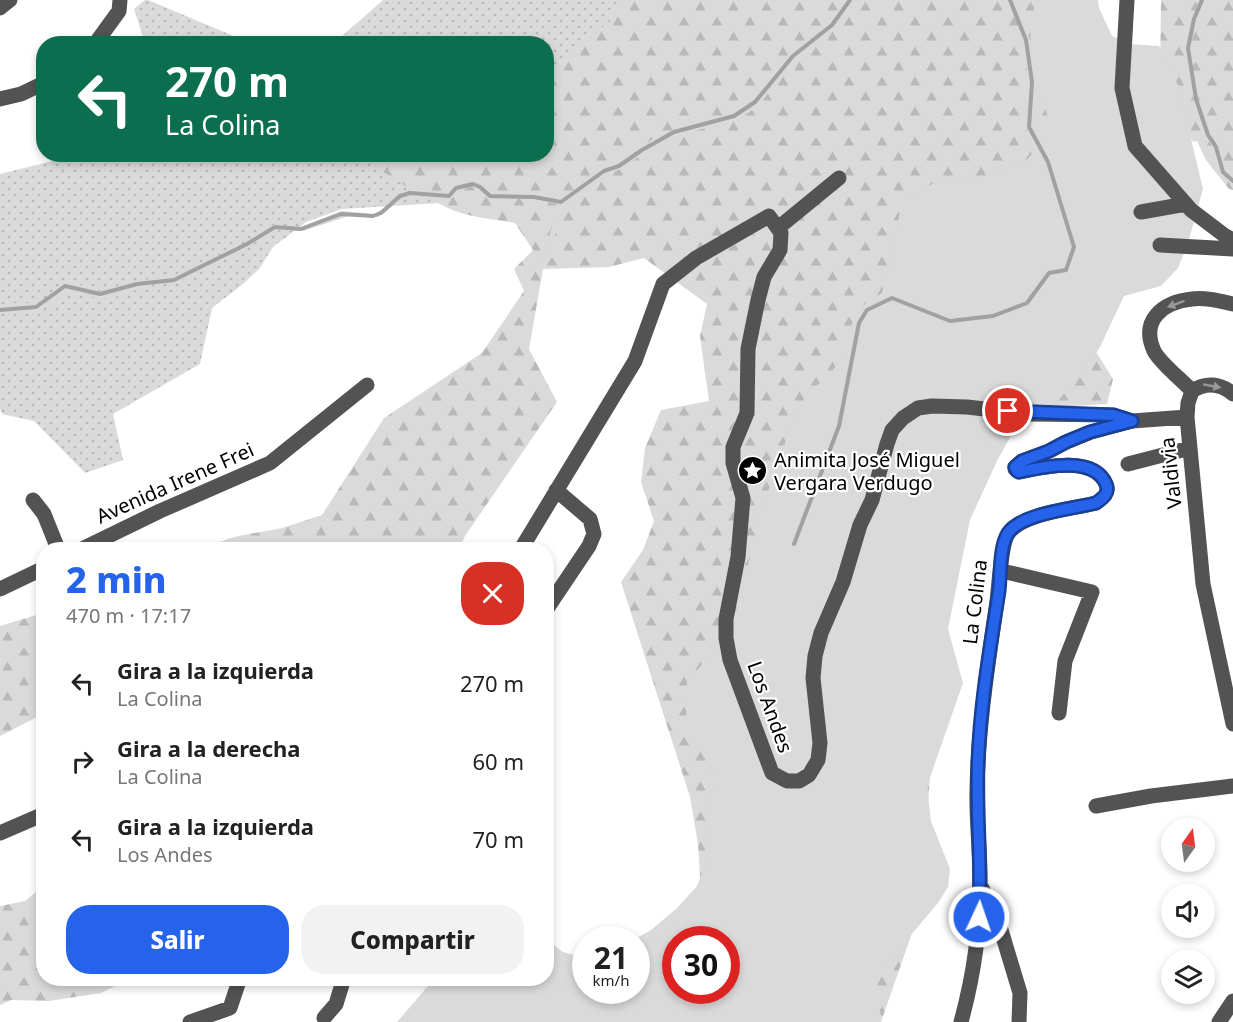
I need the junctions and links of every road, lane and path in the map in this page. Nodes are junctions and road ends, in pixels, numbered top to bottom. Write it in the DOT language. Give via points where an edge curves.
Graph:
graph roads {
  1 [pos="10,0"];
  2 [pos="120,0"];
  3 [pos="1127,0"];
  4 [pos="0,8"];
  5 [pos="101,36"];
  6 [pos="36,87"];
  7 [pos="0,99"];
  8 [pos="839,178"];
  9 [pos="1186,204"];
  10 [pos="1141,212"];
  11 [pos="773,222"];
  12 [pos="1233,240"];
  13 [pos="1160,246"];
  14 [pos="1233,249"];
  15 [pos="1233,304"];
  16 [pos="367,385"];
  17 [pos="1192,391"];
  18 [pos="1233,394"];
  19 [pos="1187,417"];
  20 [pos="1132,421"];
  21 [pos="1190,448"];
  22 [pos="1128,464"];
  23 [pos="556,490"];
  24 [pos="33,500"];
  25 [pos="55,542"];
  26 [pos="96,542"];
  27 [pos="525,542"];
  28 [pos="1002,571"];
  29 [pos="36,572"];
  30 [pos="0,589"];
  31 [pos="554,598"];
  32 [pos="1059,713"];
  33 [pos="1233,724"];
  34 [pos="1233,786"];
  35 [pos="1096,806"];
  36 [pos="36,817"];
  37 [pos="0,833"];
  38 [pos="981,885"];
  39 [pos="238,986"];
  40 [pos="342,986"];
  41 [pos="1233,1001"];
  42 [pos="231,1015"];
  43 [pos="324,1018"];
  44 [pos="190,1022"];
  45 [pos="961,1022"];
  46 [pos="1019,1022"];
  47 [pos="1219,1022"];
  1 -- 4 [label="street"];
  2 -- 5 [label="street" via="119,11"];
  3 -- 9 [label="street" via="1122,87 1135,146"];
  6 -- 7 [label="street"];
  8 -- 11 [label="street"];
  9 -- 10 [label="street"];
  9 -- 12 [label="street"];
  11 -- 20 [label="street, Los Andes" via="781,232 780,250 764,277 758,300 748,349 747,413 734,447 733,463 743,498 738,557 726,619 730,660 772,773 787,781 799,781 809,775 818,760 815,656 872,500 886,444 903,418 918,408 932,406 1029,414 1113,415"];
  11 -- 23 [label="street" via="696,258 663,284 635,361"];
  13 -- 14 [label="street"];
  15 -- 17 [label="street, one-way" via="1193,299 1177,302 1151,321 1149,338 1155,353"];
  16 -- 26 [label="street, Avenida Irene Frei" via="270,463"];
  17 -- 18 [label="street, one-way" via="1202,384"];
  17 -- 19 [label="street, Valdivia"];
  19 -- 20 [label="street, Los Andes"];
  19 -- 21 [label="street, Valdivia"];
  20 -- 28 [label="street, La Colina" via="1090,432 1016,465 1019,472 1050,466 1082,467 1098,474 1107,489 1096,503 1016,525 1007,534 1002,549"];
  21 -- 22 [label="street"];
  21 -- 33 [label="street, Valdivia" via="1203,584"];
  23 -- 27 [label="street"];
  23 -- 31 [label="street" via="590,519 594,534"];
  24 -- 25 [label="street" via="44,514"];
  28 -- 32 [label="street" via="1092,592 1065,662"];
  28 -- 38 [label="street, La Colina" via="978,749"];
  29 -- 30 [label="street"];
  34 -- 35 [label="street"];
  36 -- 37 [label="street"];
  38 -- 45 [label="street, La Colina" via="975,949"];
  38 -- 46 [label="street" via="1001,930 1020,993"];
  39 -- 42 [label="street"];
  40 -- 43 [label="street" via="336,1004"];
  41 -- 47 [label="street"];
  42 -- 44 [label="street"];
}
